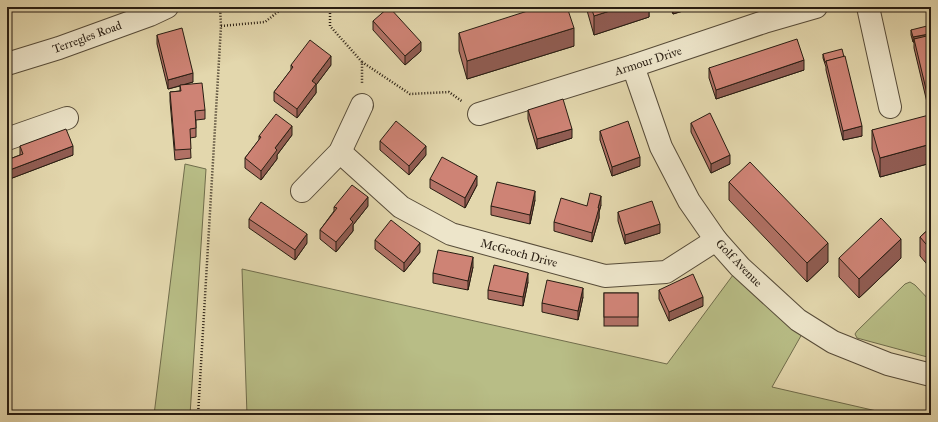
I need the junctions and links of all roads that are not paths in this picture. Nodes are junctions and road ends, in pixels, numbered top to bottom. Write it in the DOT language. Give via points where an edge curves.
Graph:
graph roads {
  1 [pos="816,7"];
  2 [pos="868,7"];
  3 [pos="158,11"];
  4 [pos="7,64"];
  5 [pos="633,66"];
  6 [pos="362,105"];
  7 [pos="890,107"];
  8 [pos="479,114"];
  9 [pos="68,118"];
  10 [pos="7,140"];
  11 [pos="340,152"];
  12 [pos="302,191"];
  13 [pos="716,240"];
  14 [pos="931,375"];
  1 -- 5 [label="street, Armour Drive"];
  2 -- 7 [label="street"];
  3 -- 4 [label="street, Terregles Road" via="59,48"];
  5 -- 8 [label="street, Armour Drive"];
  5 -- 13 [label="street, Golf Avenue" via="661,147 689,201"];
  6 -- 11 [label="street"];
  9 -- 10 [label="street"];
  11 -- 12 [label="street"];
  11 -- 13 [label="street, McGeoch Drive" via="401,207 451,234 604,276 666,272"];
  13 -- 14 [label="street, Golf Avenue" via="740,267 798,320 833,342 888,364"];
}
